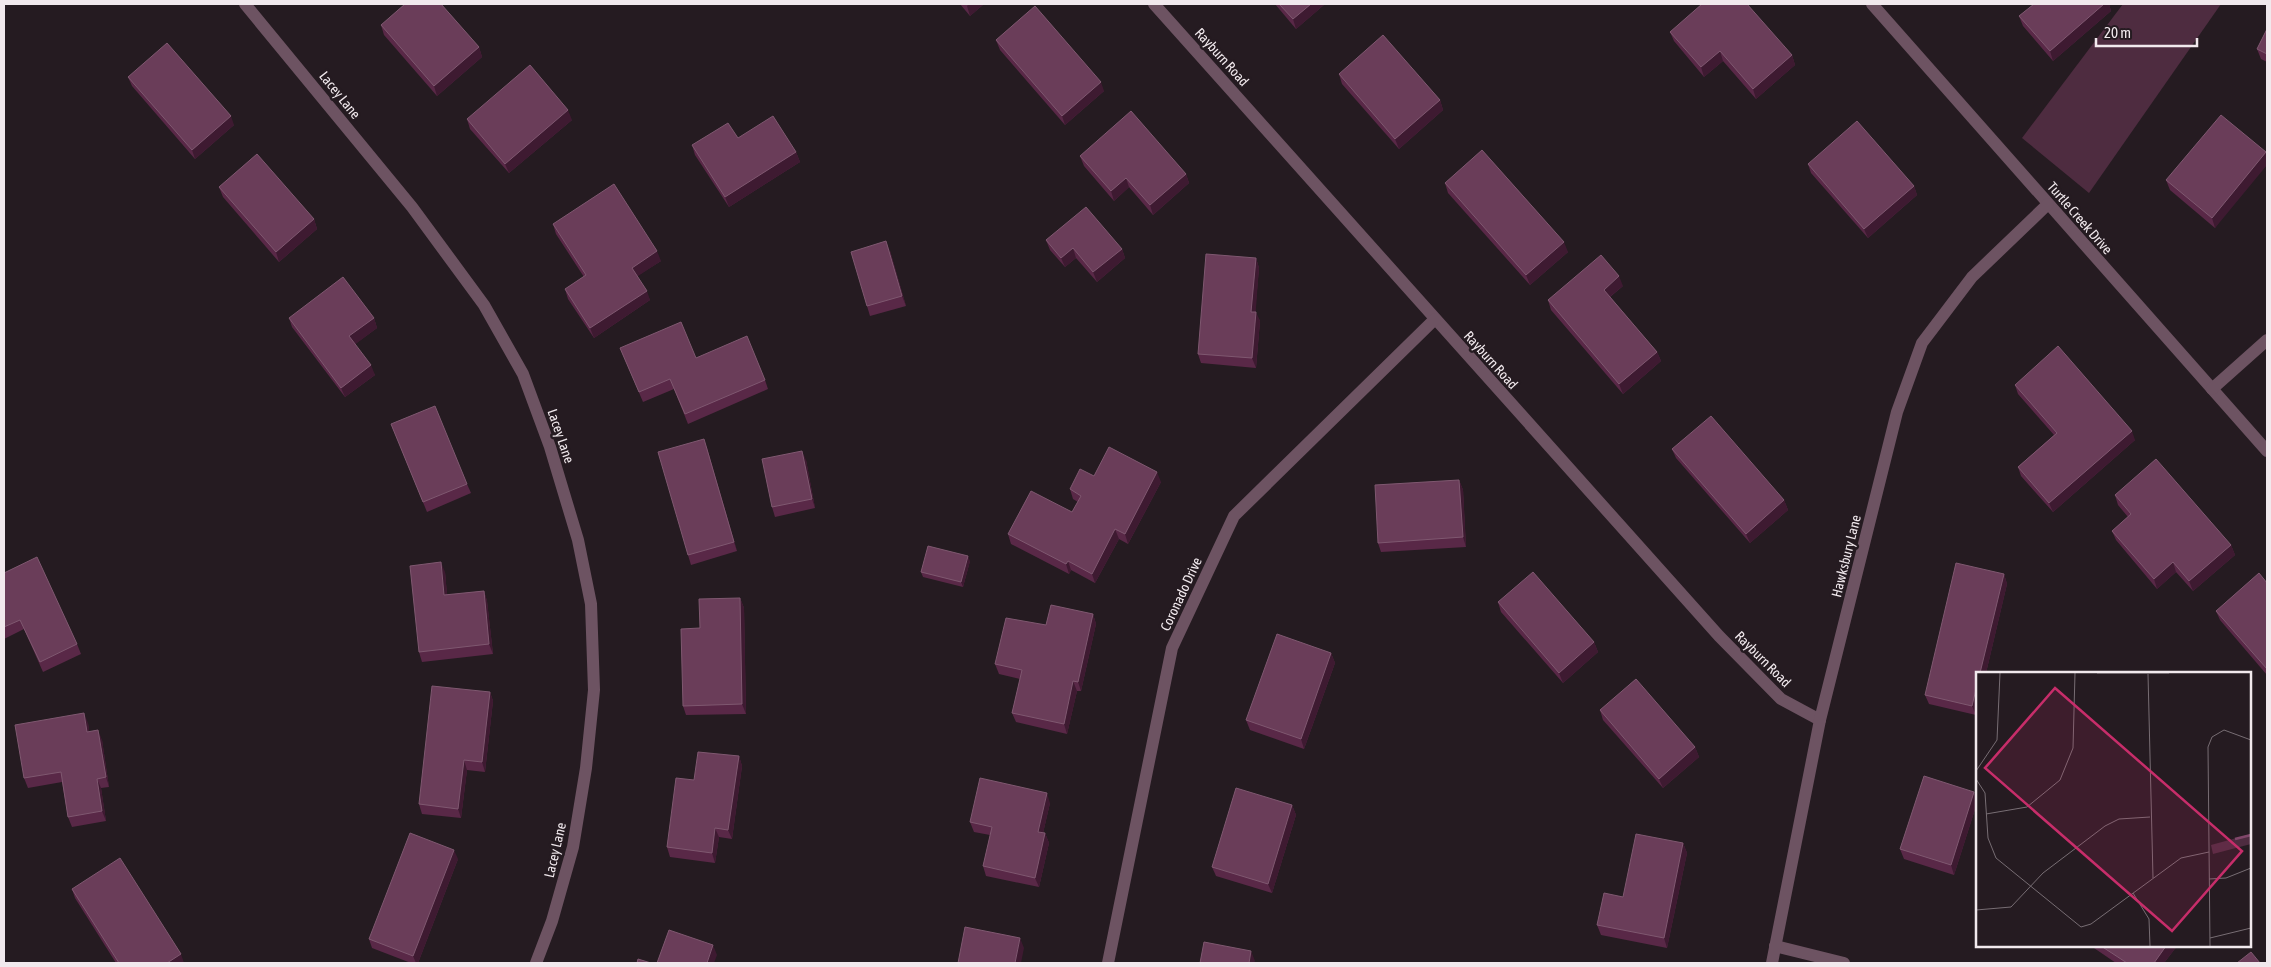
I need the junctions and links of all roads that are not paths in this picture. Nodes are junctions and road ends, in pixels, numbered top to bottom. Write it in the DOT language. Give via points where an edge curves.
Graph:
graph roads {
  1 [pos="245,4"];
  2 [pos="1154,4"];
  3 [pos="1872,4"];
  4 [pos="2048,204"];
  5 [pos="1435,320"];
  6 [pos="2267,340"];
  7 [pos="2212,389"];
  8 [pos="2267,451"];
  9 [pos="1820,720"];
  10 [pos="1775,946"];
  11 [pos="536,963"];
  12 [pos="1108,963"];
  13 [pos="1772,963"];
  14 [pos="1844,963"];
  1 -- 11 [label="street, Lacey Lane" via="412,207 484,305 523,374 550,447 578,540 591,604 594,690 573,846 552,921"];
  2 -- 5 [label="street, Rayburn Road"];
  3 -- 4 [label="street, Turtle Creek Drive"];
  4 -- 7 [label="street, Turtle Creek Drive"];
  4 -- 9 [label="street, Hawksbury Lane" via="1972,277 1922,343 1898,412"];
  5 -- 9 [label="street, Rayburn Road" via="1719,636 1781,699"];
  5 -- 12 [label="street, Coronado Drive" via="1234,516 1172,648"];
  6 -- 7 [label="street"];
  7 -- 8 [label="street, Turtle Creek Drive"];
  9 -- 10 [label="street, Hawksbury Lane"];
  10 -- 13 [label="street, Hawksbury Lane"];
  10 -- 14 [label="street"];
}
